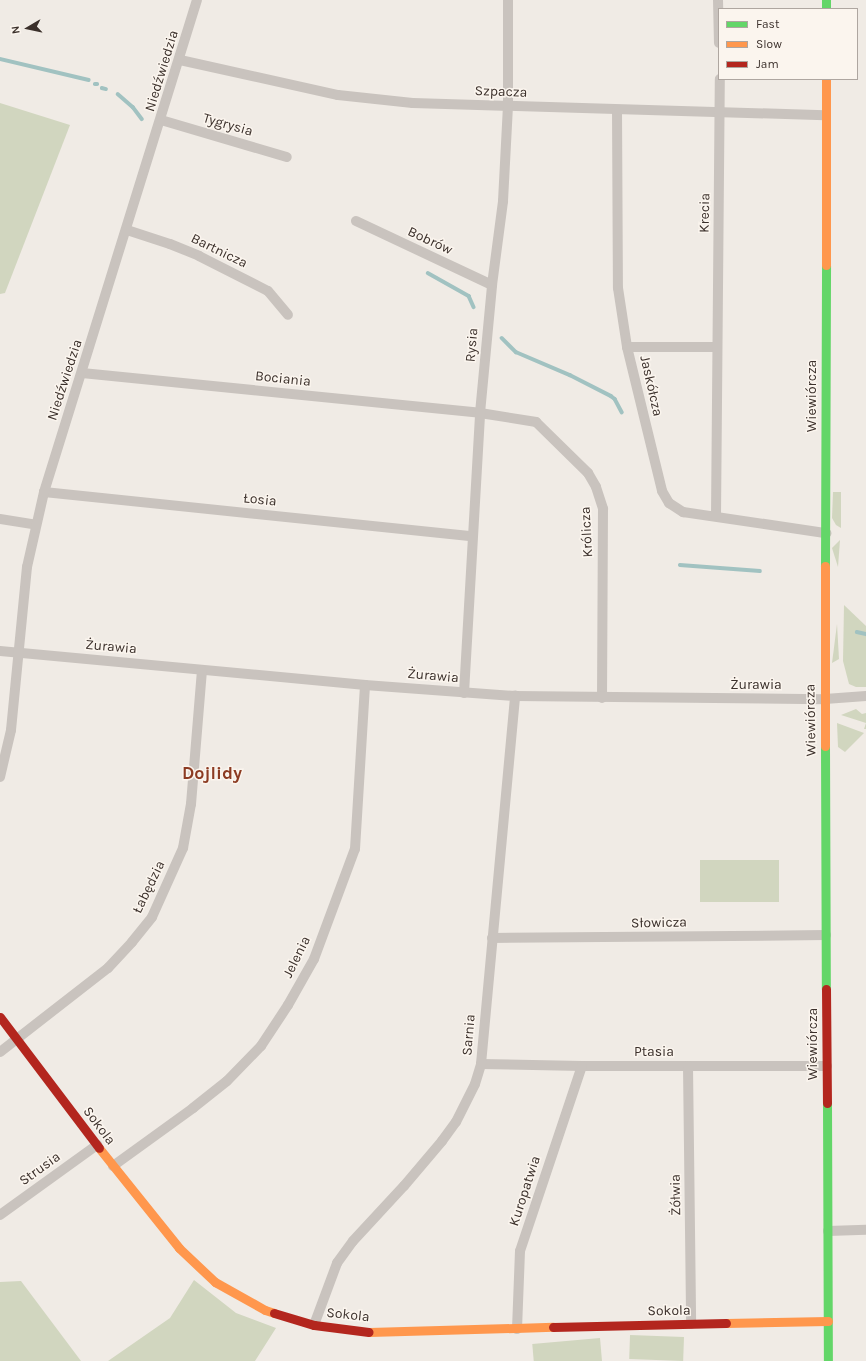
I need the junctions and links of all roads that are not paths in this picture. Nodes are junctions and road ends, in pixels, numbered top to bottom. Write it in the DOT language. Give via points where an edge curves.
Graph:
graph roads {
  1 [pos="198,0"];
  2 [pos="508,0"];
  3 [pos="180,60"];
  4 [pos="720,80"];
  5 [pos="826,80"];
  6 [pos="508,107"];
  7 [pos="617,110"];
  8 [pos="720,111"];
  9 [pos="825,115"];
  10 [pos="161,120"];
  11 [pos="287,157"];
  12 [pos="356,222"];
  13 [pos="127,230"];
  14 [pos="492,285"];
  15 [pos="288,315"];
  16 [pos="627,347"];
  17 [pos="717,347"];
  18 [pos="82,372"];
  19 [pos="480,413"];
  20 [pos="44,492"];
  21 [pos="716,516"];
  22 [pos="0,519"];
  23 [pos="36,525"];
  24 [pos="826,534"];
  25 [pos="472,536"];
  26 [pos="0,651"];
  27 [pos="18,653"];
  28 [pos="202,670"];
  29 [pos="364,685"];
  30 [pos="464,693"];
  31 [pos="515,696"];
  32 [pos="866,696"];
  33 [pos="602,698"];
  34 [pos="825,699"];
  35 [pos="0,777"];
  36 [pos="826,935"];
  37 [pos="492,938"];
  38 [pos="0,1017"];
  39 [pos="16,1039"];
  40 [pos="0,1052"];
  41 [pos="481,1064"];
  42 [pos="582,1066"];
  43 [pos="688,1066"];
  44 [pos="827,1066"];
  45 [pos="97,1145"];
  46 [pos="113,1166"];
  47 [pos="0,1215"];
  48 [pos="866,1230"];
  49 [pos="828,1231"];
  50 [pos="828,1321"];
  51 [pos="691,1324"];
  52 [pos="314,1325"];
  53 [pos="517,1329"];
  54 [pos="828,1361"];
  1 -- 3 [label="street, Niedźwiedzia"];
  2 -- 6 [label="street, Rysia"];
  3 -- 6 [label="street, Szpacza" via="338,95 413,103"];
  3 -- 10 [label="street, Niedźwiedzia"];
  4 -- 8 [label="street, Krecia"];
  5 -- 9 [label="street, Wiewiórcza"];
  6 -- 7 [label="street, Szpacza"];
  6 -- 14 [label="street, Rysia" via="502,201"];
  7 -- 8 [label="street, Szpacza"];
  7 -- 16 [label="street, Jaskółcza" via="618,288"];
  8 -- 9 [label="street, Szpacza"];
  8 -- 17 [label="street, Krecia"];
  9 -- 24 [label="street, Wiewiórcza"];
  10 -- 11 [label="street, Tygrysia"];
  10 -- 13 [label="street, Niedźwiedzia"];
  12 -- 14 [label="street, Bobrów"];
  13 -- 15 [label="street, Bartnicza" via="199,256 268,291"];
  13 -- 18 [label="street, Niedźwiedzia"];
  14 -- 19 [label="street, Rysia"];
  16 -- 17 [label="street"];
  16 -- 21 [label="street, Jaskółcza" via="662,491 668,503 683,512"];
  17 -- 21 [label="street, Krecia"];
  18 -- 19 [label="street, Bociania"];
  18 -- 20 [label="street, Niedźwiedzia"];
  19 -- 25 [label="street, Rysia"];
  19 -- 33 [label="street, Królicza" via="536,422 570,453 588,473 596,487 603,510"];
  20 -- 23 [label="street, Niedźwiedzia"];
  20 -- 25 [label="street, Łosia"];
  21 -- 24 [label="street, Jaskółcza"];
  22 -- 23 [label="street"];
  23 -- 27 [label="street, Niedźwiedzia" via="27,567"];
  24 -- 34 [label="street, Wiewiórcza"];
  25 -- 30 [label="street, Rysia"];
  26 -- 27 [label="street, Żurawia"];
  27 -- 28 [label="street, Żurawia"];
  27 -- 35 [label="street, Niedźwiedzia" via="11,730"];
  28 -- 29 [label="street, Żurawia"];
  28 -- 39 [label="street, Łabędzia" via="191,804 183,848 152,917 108,968"];
  29 -- 30 [label="street, Żurawia"];
  29 -- 46 [label="street, Jelenia" via="355,849 314,959 261,1046 227,1081"];
  30 -- 31 [label="street, Żurawia"];
  31 -- 33 [label="street, Żurawia"];
  31 -- 37 [label="street, Sarnia"];
  32 -- 34 [label="street, Żurawia"];
  33 -- 34 [label="street, Żurawia"];
  34 -- 36 [label="street, Wiewiórcza"];
  36 -- 37 [label="street, Słowicza"];
  36 -- 44 [label="street, Wiewiórcza"];
  37 -- 41 [label="street, Sarnia"];
  38 -- 39 [label="street, Sokola"];
  39 -- 40 [label="street, Łabędzia"];
  39 -- 45 [label="street, Sokola"];
  41 -- 42 [label="street, Ptasia"];
  41 -- 52 [label="street, Sarnia" via="475,1084 456,1122 404,1186 353,1241 337,1264"];
  42 -- 43 [label="street, Ptasia"];
  42 -- 53 [label="street, Kuropatwia" via="520,1251"];
  43 -- 44 [label="street, Ptasia"];
  43 -- 51 [label="street, Żółwia"];
  44 -- 49 [label="street, Wiewiórcza"];
  45 -- 46 [label="street, Sokola"];
  45 -- 47 [label="street, Strusia"];
  46 -- 52 [label="street, Sokola" via="179,1248 215,1282 265,1310"];
  48 -- 49 [label="street"];
  49 -- 50 [label="street, Wiewiórcza"];
  50 -- 51 [label="street, Sokola"];
  50 -- 54 [label="street, Wiewiórcza"];
  51 -- 53 [label="street, Sokola"];
  52 -- 53 [label="street, Sokola" via="361,1332"];
}
